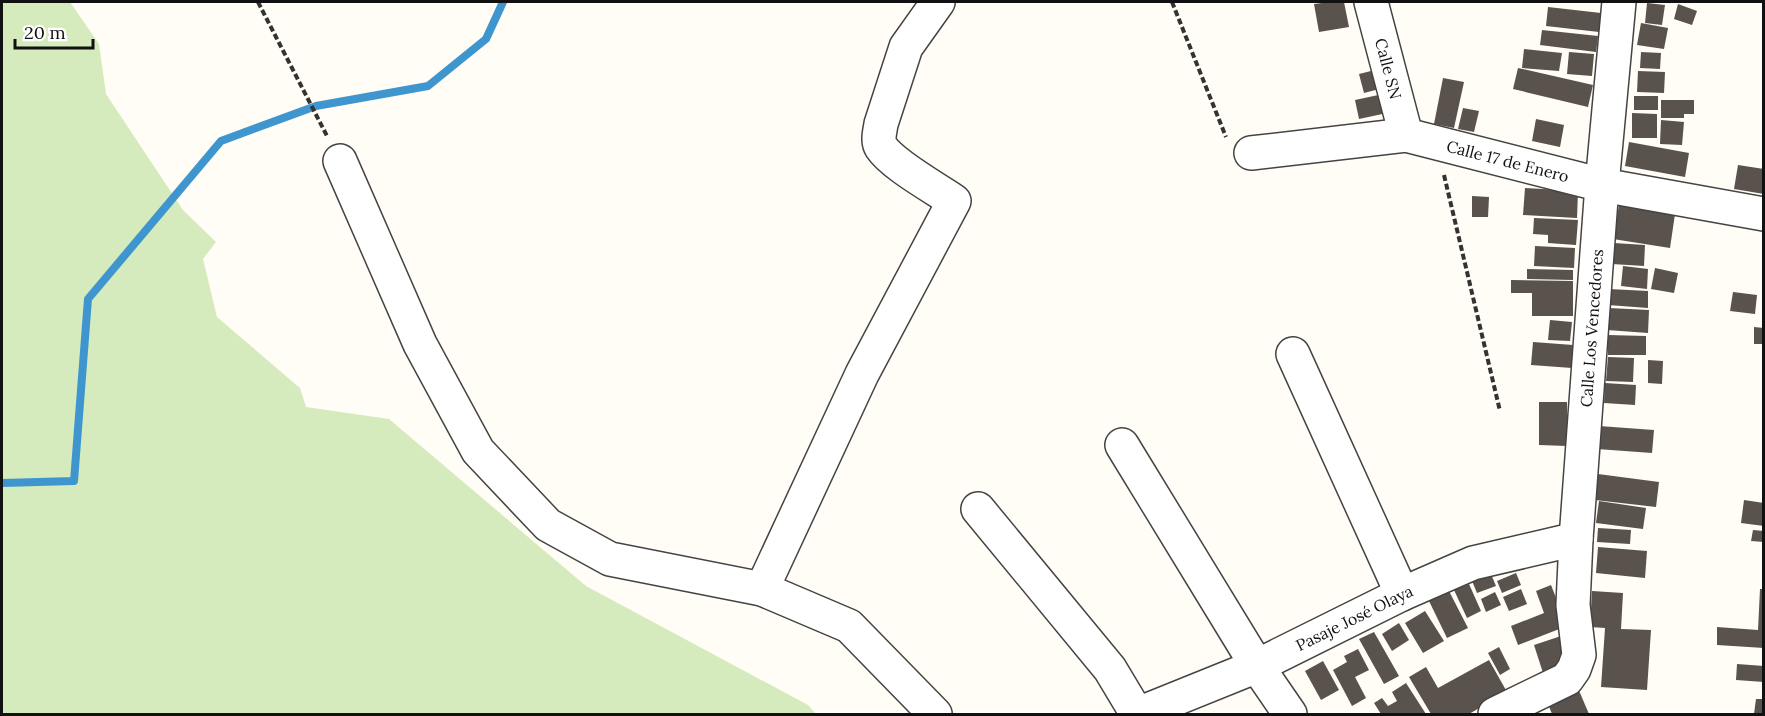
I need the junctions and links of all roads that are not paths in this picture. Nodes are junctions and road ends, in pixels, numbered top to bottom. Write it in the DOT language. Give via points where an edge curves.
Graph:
graph roads {
  1 [pos="938,2"];
  2 [pos="1371,2"];
  3 [pos="1619,2"];
  4 [pos="1421,139"];
  5 [pos="1251,153"];
  6 [pos="340,161"];
  7 [pos="1602,185"];
  8 [pos="1764,214"];
  9 [pos="1293,354"];
  10 [pos="1122,445"];
  11 [pos="978,508"];
  12 [pos="1576,539"];
  13 [pos="762,589"];
  14 [pos="1402,594"];
  15 [pos="1257,666"];
  16 [pos="935,714"];
  17 [pos="1137,714"];
  18 [pos="1290,714"];
  19 [pos="1495,714"];
  1 -- 13 [label="street" via="906,47 879,138 880,146 897,162 954,201 862,374"];
  2 -- 4 [label="street, Calle SN"];
  3 -- 7 [label="street, Calle Los Vencedores"];
  4 -- 5 [label="street, Calle 17 de Enero"];
  4 -- 7 [label="street, Calle 17 de Enero"];
  6 -- 13 [label="street" via="420,344 478,451 548,525 610,559"];
  7 -- 8 [label="street, Calle 17 de Enero"];
  7 -- 12 [label="street, Calle Los Vencedores"];
  9 -- 14 [label="street"];
  10 -- 15 [label="street"];
  11 -- 17 [label="street" via="1110,669"];
  12 -- 14 [label="street, Pasaje José Olaya" via="1473,563"];
  12 -- 19 [label="street, Calle Los Vencedores" via="1573,605 1579,655 1574,669 1567,679"];
  13 -- 16 [label="street" via="849,626"];
  14 -- 15 [label="street, Pasaje José Olaya"];
  15 -- 17 [label="street, Pasaje José Olaya"];
  15 -- 18 [label="street"];
}
